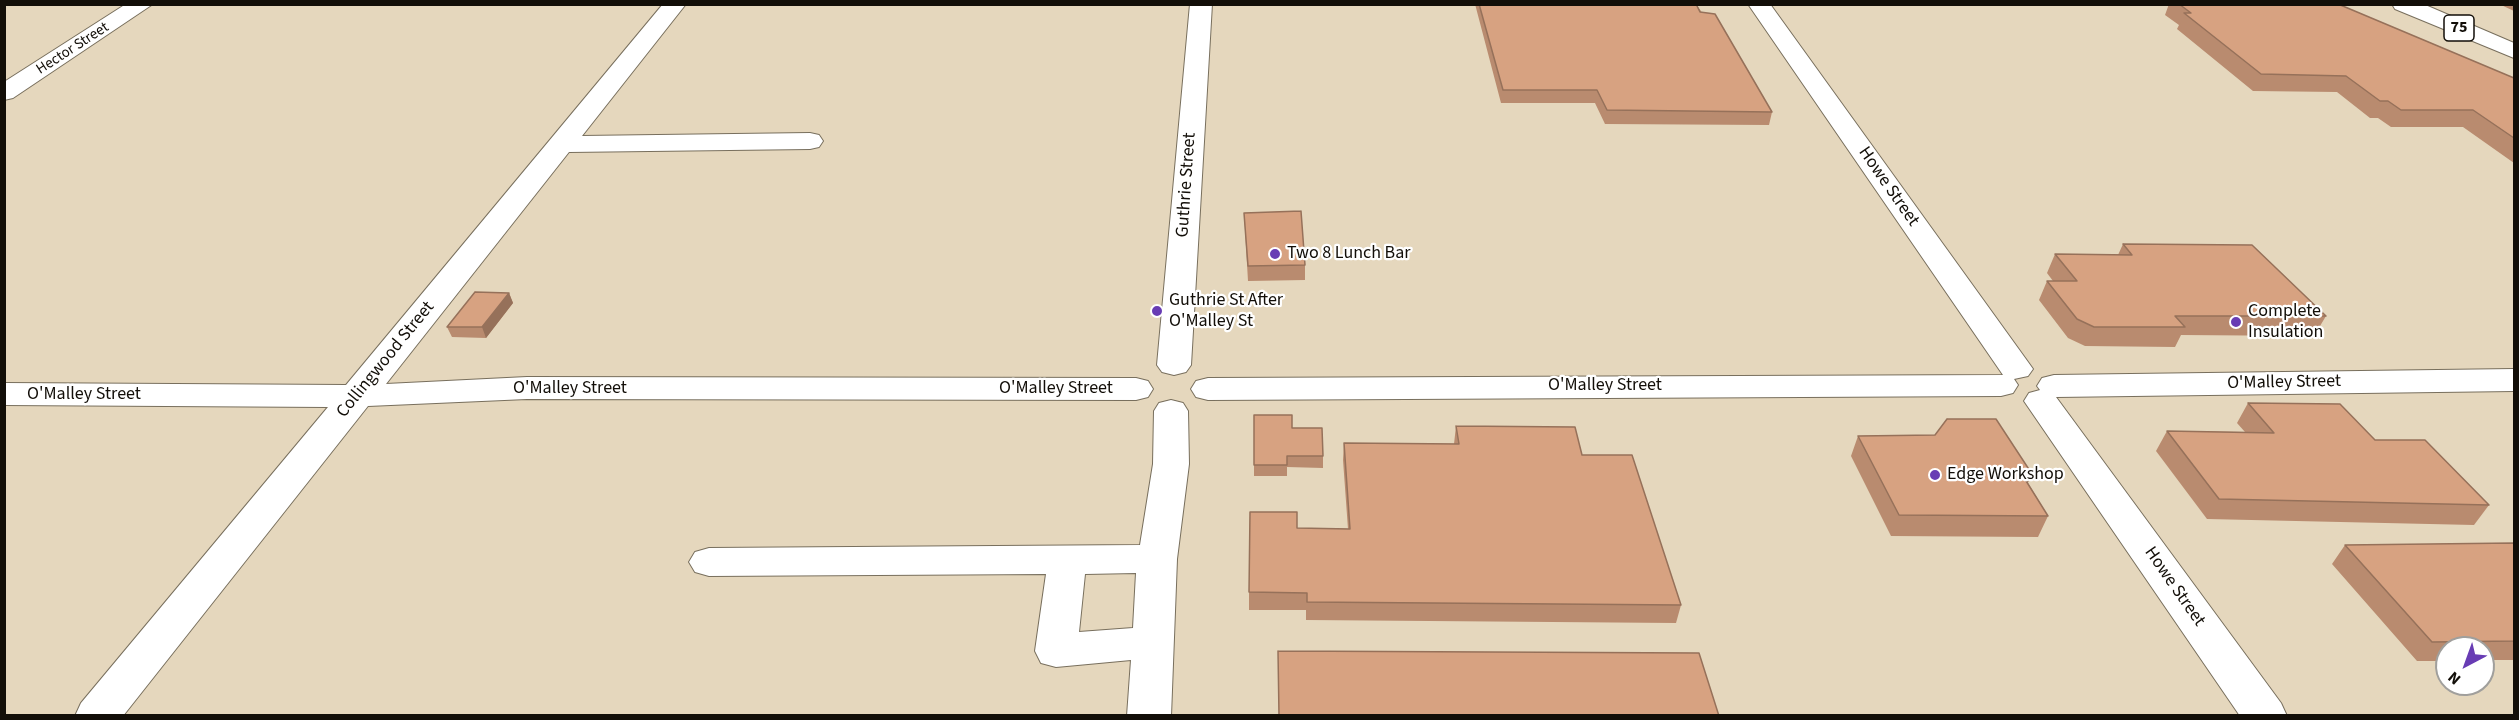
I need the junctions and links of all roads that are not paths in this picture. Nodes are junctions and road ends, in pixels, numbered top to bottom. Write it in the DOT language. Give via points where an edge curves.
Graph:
graph roads {
  1 [pos="142,4"];
  2 [pos="675,4"];
  3 [pos="1201,4"];
  4 [pos="1760,4"];
  5 [pos="2403,4"];
  6 [pos="2514,51"];
  7 [pos="4,93"];
  8 [pos="810,141"];
  9 [pos="561,144"];
  10 [pos="1174,365"];
  11 [pos="2008,377"];
  12 [pos="2506,387"];
  13 [pos="1136,389"];
  14 [pos="1208,389"];
  15 [pos="4,394"];
  16 [pos="2047,394"];
  17 [pos="357,396"];
  18 [pos="1171,411"];
  19 [pos="1157,559"];
  20 [pos="1067,561"];
  21 [pos="709,562"];
  22 [pos="1154,642"];
  23 [pos="98,716"];
  24 [pos="1149,716"];
  25 [pos="2265,716"];
  1 -- 7 [label="street, Hector Street"];
  2 -- 9 [label="street, Collingwood Street"];
  3 -- 10 [label="street, Guthrie Street"];
  4 -- 11 [label="street, Howe Street"];
  5 -- 6 [label="street, 75"];
  8 -- 9 [label="street"];
  9 -- 17 [label="street, Collingwood Street"];
  10 -- 13 [label="street" via="1143,375"];
  10 -- 14 [label="street" via="1203,375"];
  11 -- 14 [label="street, O'Malley Street"];
  11 -- 16 [label="street, O'Malley Street" via="2042,376"];
  12 -- 16 [label="street, O'Malley Street"];
  13 -- 17 [label="street, O'Malley Street" via="527,388"];
  13 -- 18 [label="street" via="1150,407"];
  14 -- 18 [label="street" via="1200,402"];
  15 -- 17 [label="street, O'Malley Street"];
  16 -- 25 [label="street, Howe Street"];
  17 -- 23 [label="street, Collingwood Street"];
  18 -- 19 [label="street" via="1171,464"];
  19 -- 20 [label="street"];
  19 -- 22 [label="street"];
  20 -- 21 [label="street"];
  20 -- 22 [label="street" via="1056,651"];
  22 -- 24 [label="street"];
}
